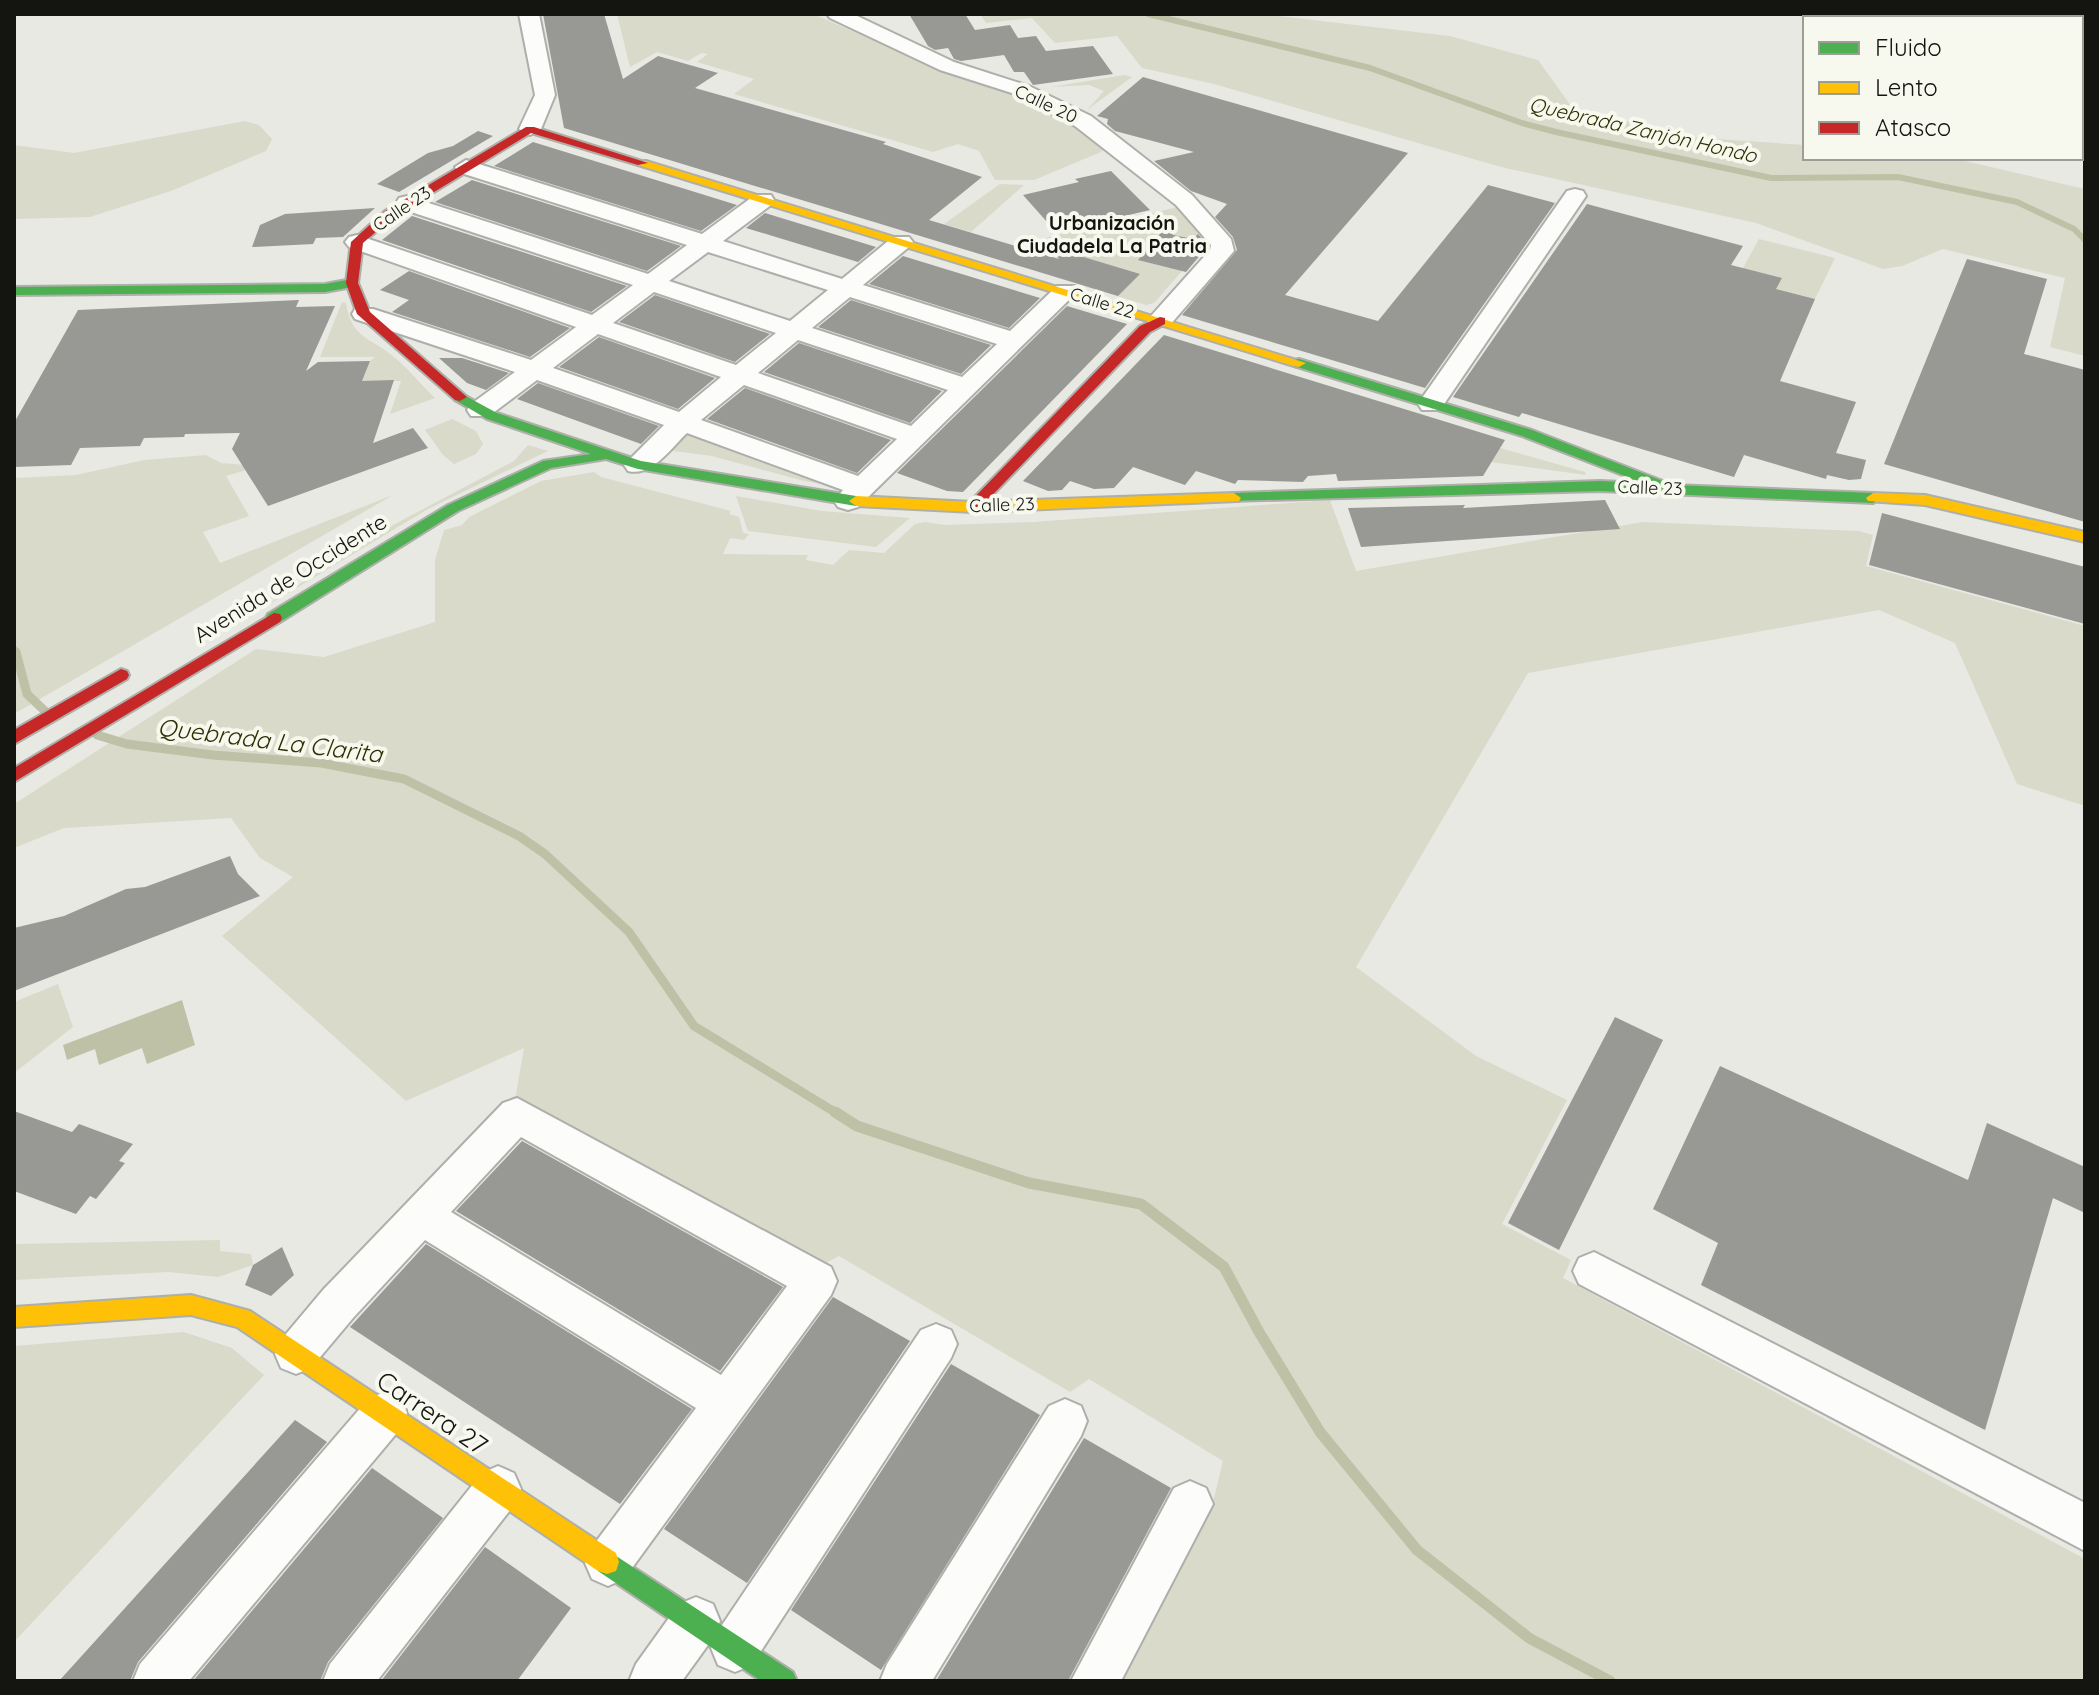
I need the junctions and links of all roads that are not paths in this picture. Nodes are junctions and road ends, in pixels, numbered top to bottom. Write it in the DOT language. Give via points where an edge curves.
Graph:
graph roads {
  1 [pos="529,14"];
  2 [pos="837,14"];
  3 [pos="530,129"];
  4 [pos="466,167"];
  5 [pos="1575,196"];
  6 [pos="763,200"];
  7 [pos="407,203"];
  8 [pos="357,242"];
  9 [pos="901,242"];
  10 [pos="704,243"];
  11 [pos="352,283"];
  12 [pos="650,283"];
  13 [pos="846,286"];
  14 [pos="14,291"];
  15 [pos="1066,291"];
  16 [pos="364,314"];
  17 [pos="1160,321"];
  18 [pos="595,325"];
  19 [pos="793,331"];
  20 [pos="1014,341"];
  21 [pos="535,370"];
  22 [pos="739,375"];
  23 [pos="966,387"];
  24 [pos="1431,404"];
  25 [pos="486,413"];
  26 [pos="682,423"];
  27 [pos="915,436"];
  28 [pos="508,445"];
  29 [pos="606,457"];
  30 [pos="1598,459"];
  31 [pos="638,465"];
  32 [pos="1600,486"];
  33 [pos="1671,489"];
  34 [pos="855,494"];
  35 [pos="973,507"];
  36 [pos="2085,537"];
  37 [pos="137,666"];
  38 [pos="14,738"];
  39 [pos="14,776"];
  40 [pos="422,1216"];
  41 [pos="1594,1271"];
  42 [pos="14,1317"];
  43 [pos="936,1344"];
  44 [pos="296,1354"];
  45 [pos="726,1402"];
  46 [pos="385,1413"];
  47 [pos="1065,1421"];
  48 [pos="498,1489"];
  49 [pos="1190,1504"];
  50 [pos="2085,1528"];
  51 [pos="608,1563"];
  52 [pos="696,1621"];
  53 [pos="735,1648"];
  54 [pos="157,1681"];
  55 [pos="347,1681"];
  56 [pos="653,1681"];
  57 [pos="784,1681"];
  58 [pos="904,1681"];
  59 [pos="1095,1681"];
  1 -- 3 [label="street" via="545,95"];
  2 -- 17 [label="street, Calle 20" via="947,66 1022,90 1083,121 1184,200 1223,244 1222,251"];
  3 -- 4 [label="main road, Calle 23"];
  3 -- 6 [label="main road, Calle 22"];
  4 -- 7 [label="main road, Calle 23"];
  4 -- 10 [label="street"];
  5 -- 24 [label="street"];
  6 -- 9 [label="main road, Calle 22"];
  6 -- 10 [label="street"];
  7 -- 8 [label="main road, Calle 23"];
  7 -- 12 [label="street"];
  8 -- 11 [label="main road, Calle 23"];
  8 -- 18 [label="street"];
  9 -- 13 [label="street"];
  9 -- 15 [label="main road, Calle 22"];
  10 -- 12 [label="street"];
  10 -- 13 [label="street"];
  11 -- 14 [label="main road" via="298,289"];
  11 -- 16 [label="main road, Calle 23"];
  12 -- 18 [label="street"];
  12 -- 19 [label="street"];
  13 -- 19 [label="street"];
  13 -- 20 [label="street"];
  15 -- 17 [label="main road, Calle 22"];
  15 -- 20 [label="street"];
  16 -- 21 [label="street"];
  16 -- 25 [label="main road, Calle 23" via="454,393"];
  17 -- 24 [label="main road, Calle 22"];
  17 -- 35 [label="main road" via="1145,329"];
  18 -- 21 [label="street"];
  18 -- 22 [label="street"];
  19 -- 22 [label="street"];
  19 -- 23 [label="street"];
  20 -- 23 [label="street"];
  21 -- 25 [label="street"];
  21 -- 26 [label="street"];
  22 -- 26 [label="street"];
  22 -- 27 [label="street"];
  23 -- 27 [label="street"];
  24 -- 30 [label="main road, Calle 22"];
  25 -- 28 [label="main road"];
  25 -- 29 [label="main road, Calle 23"];
  26 -- 31 [label="street"];
  26 -- 34 [label="street"];
  27 -- 34 [label="street"];
  29 -- 31 [label="main road, Calle 23"];
  29 -- 39 [label="main road, Avenida de Occidente" via="548,464 406,534"];
  30 -- 32 [label="main road" via="1607,479"];
  30 -- 33 [label="main road, Calle 22"];
  31 -- 34 [label="main road, Calle 23"];
  32 -- 33 [label="main road, Calle 23"];
  32 -- 35 [label="main road, Calle 23"];
  33 -- 36 [label="main road, Calle 23" via="1925,500"];
  34 -- 35 [label="main road, Calle 23"];
  37 -- 38 [label="main road"];
  40 -- 44 [label="street"];
  40 -- 45 [label="street"];
  40 -- 45 [label="street" via="517,1115 816,1281"];
  41 -- 50 [label="street"];
  42 -- 44 [label="main road, Carrera 27" via="191,1305 242,1318"];
  43 -- 53 [label="street"];
  44 -- 46 [label="main road, Carrera 27"];
  45 -- 51 [label="street"];
  46 -- 48 [label="main road, Carrera 27"];
  46 -- 54 [label="street"];
  47 -- 58 [label="street"];
  48 -- 51 [label="main road, Carrera 27"];
  48 -- 55 [label="street"];
  49 -- 59 [label="street"];
  51 -- 52 [label="main road, Carrera 27"];
  52 -- 53 [label="main road, Carrera 27"];
  52 -- 56 [label="street"];
  53 -- 57 [label="main road, Carrera 27"];
}
